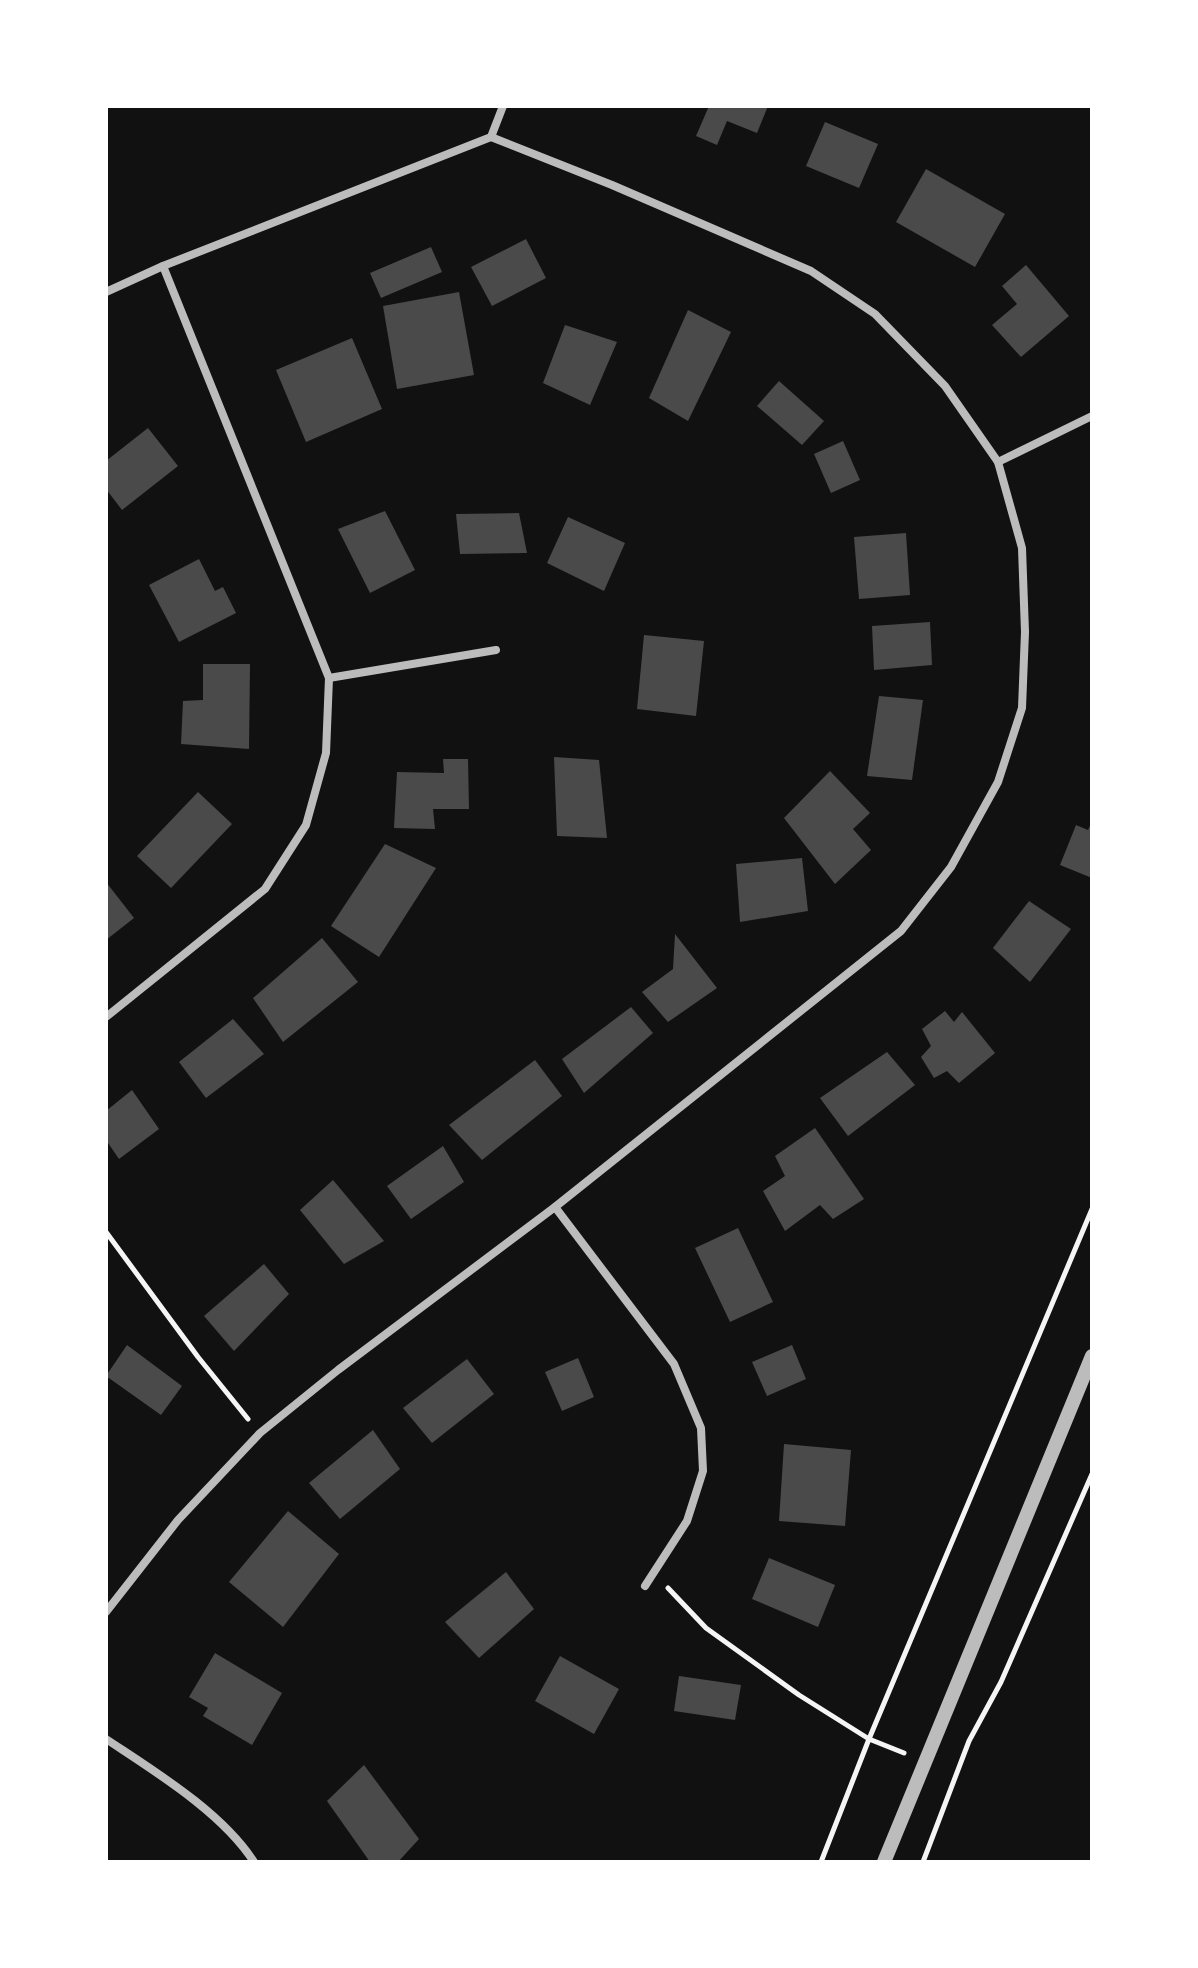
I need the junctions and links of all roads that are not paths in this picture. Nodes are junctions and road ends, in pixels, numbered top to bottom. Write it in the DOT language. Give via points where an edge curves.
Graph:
graph roads {
  1 [pos="503,106"];
  2 [pos="491,137"];
  3 [pos="163,266"];
  4 [pos="106,292"];
  5 [pos="1092,416"];
  6 [pos="998,462"];
  7 [pos="496,650"];
  8 [pos="329,678"];
  9 [pos="106,1017"];
  10 [pos="555,1207"];
  11 [pos="1092,1356"];
  12 [pos="645,1586"];
  13 [pos="106,1612"];
  14 [pos="106,1739"];
  15 [pos="254,1862"];
  16 [pos="884,1862"];
  1 -- 2 [label="street"];
  2 -- 3 [label="street"];
  2 -- 6 [label="street" via="811,271 875,314 945,386"];
  3 -- 4 [label="street"];
  3 -- 8 [label="street"];
  5 -- 6 [label="street"];
  6 -- 10 [label="street" via="1022,548 1022,708 998,782 951,867 901,931"];
  7 -- 8 [label="street"];
  8 -- 9 [label="street" via="326,753 306,825 265,889"];
  10 -- 12 [label="street" via="674,1364 701,1428 703,1471 687,1521"];
  10 -- 13 [label="street" via="260,1433 178,1520"];
  11 -- 16 [label="street"];
  14 -- 15 [label="street" via="186,1792"];
}
